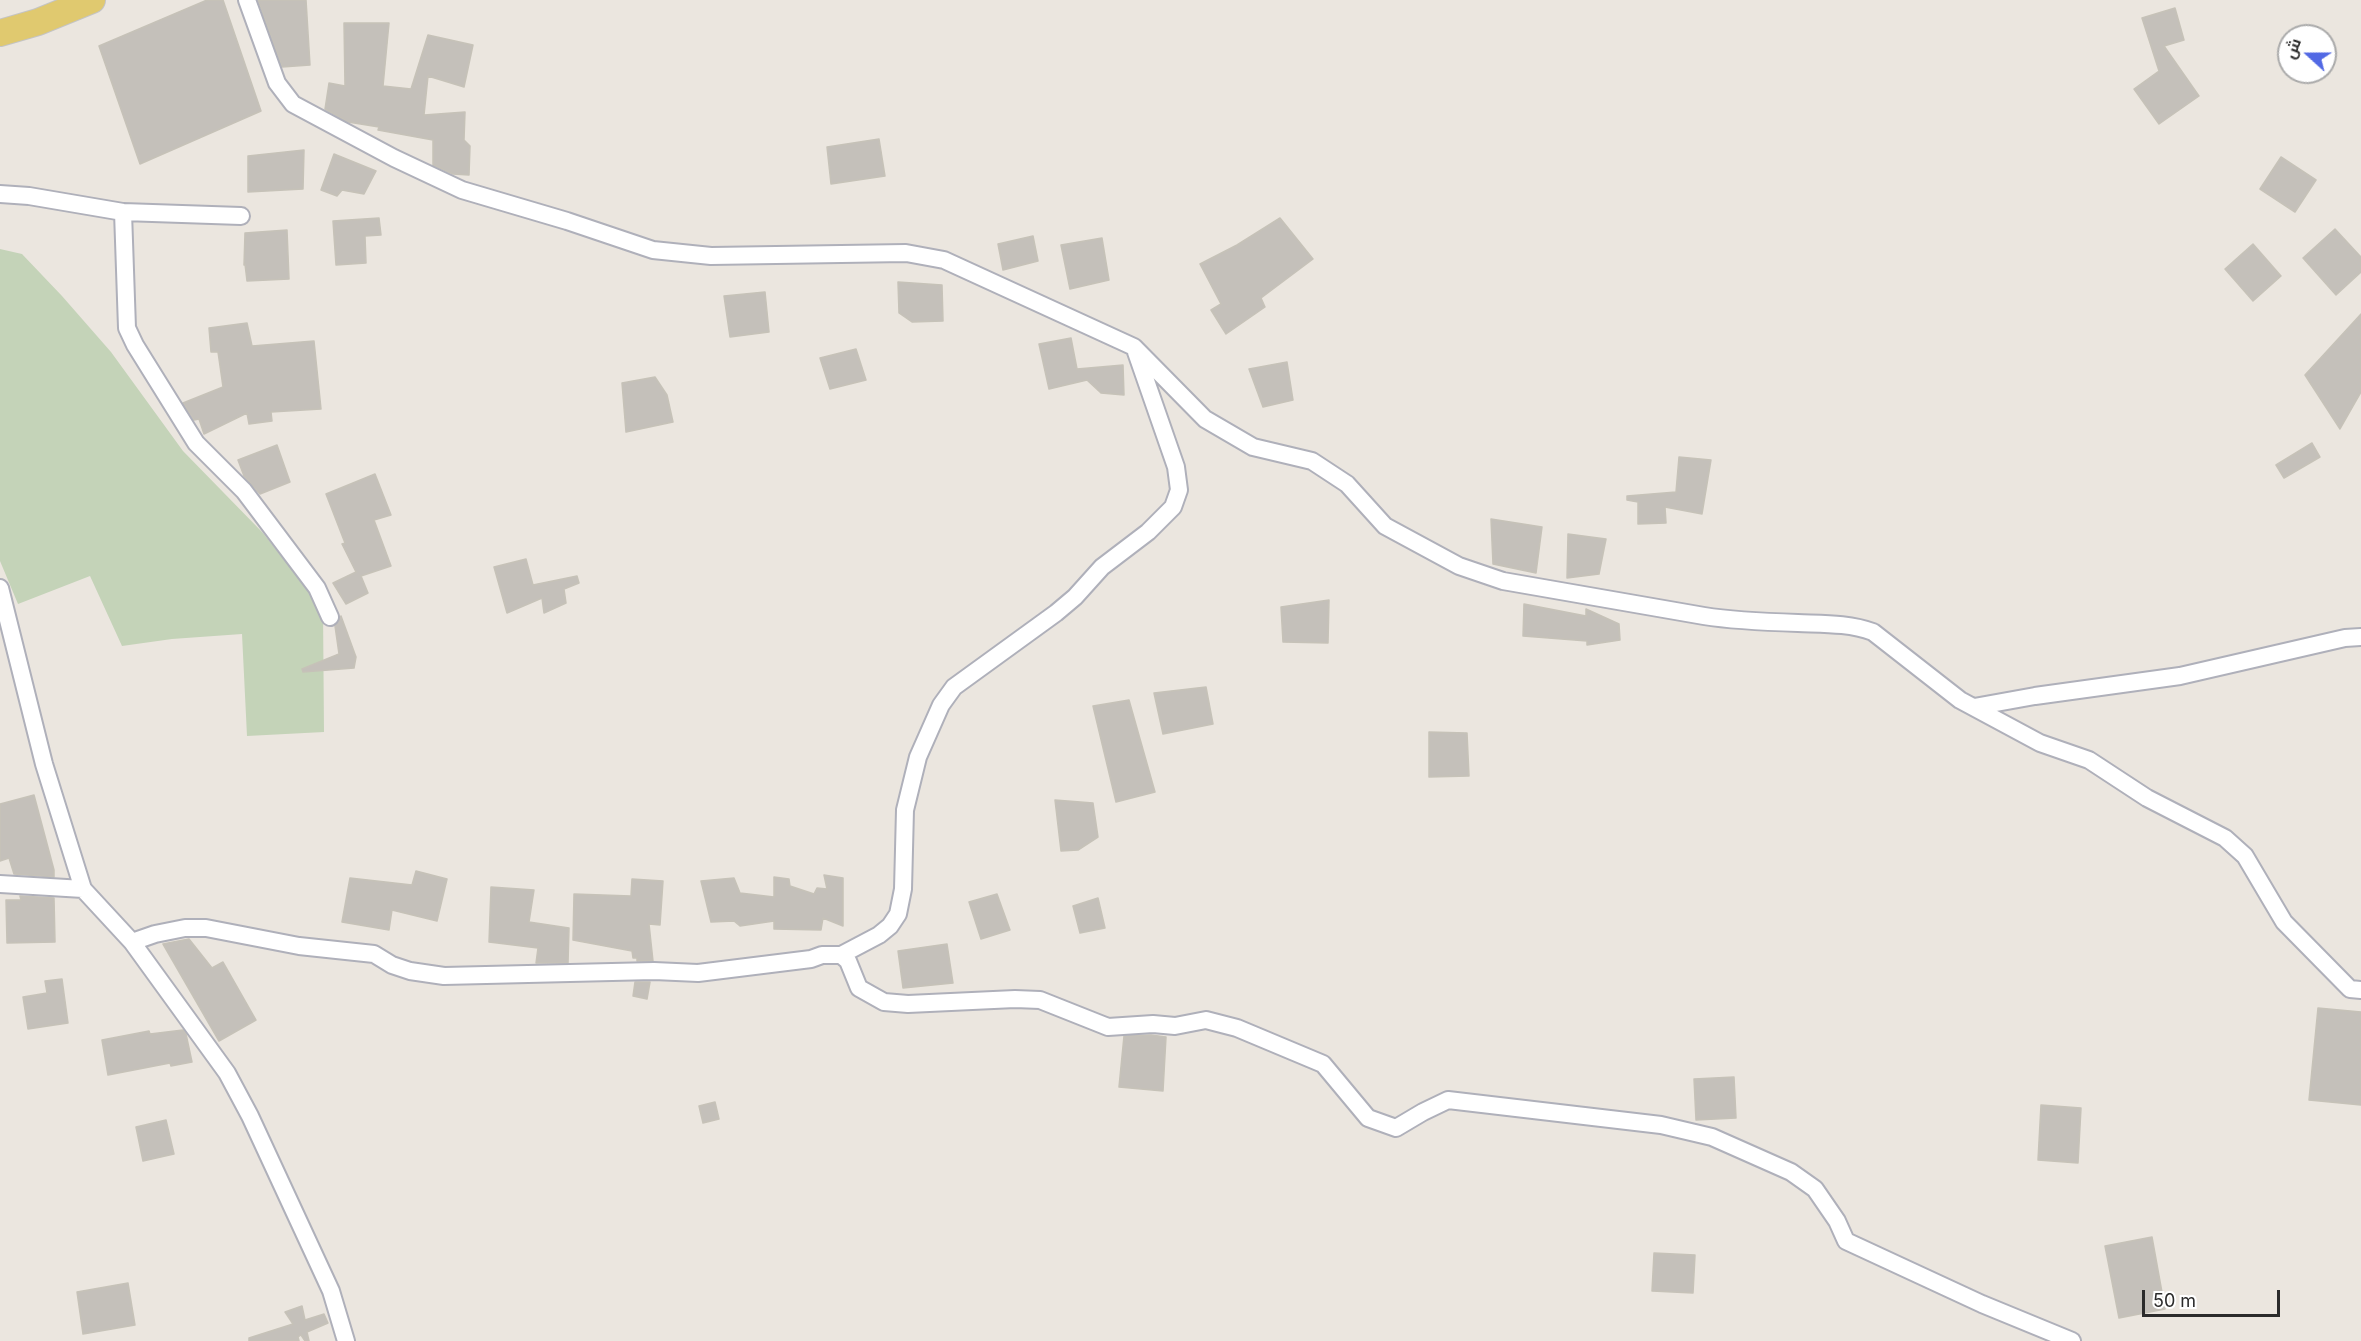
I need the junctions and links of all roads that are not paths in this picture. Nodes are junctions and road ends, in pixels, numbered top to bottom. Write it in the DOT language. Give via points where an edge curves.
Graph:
graph roads {
  1 [pos="92,0"];
  2 [pos="247,0"];
  3 [pos="0,33"];
  4 [pos="0,194"];
  5 [pos="123,212"];
  6 [pos="241,216"];
  7 [pos="1134,347"];
  8 [pos="0,588"];
  9 [pos="330,616"];
  10 [pos="2361,637"];
  11 [pos="1974,707"];
  12 [pos="0,884"];
  13 [pos="83,889"];
  14 [pos="132,942"];
  15 [pos="841,955"];
  16 [pos="2361,990"];
  17 [pos="346,1341"];
  18 [pos="2072,1341"];
  1 -- 3 [label="main road"];
  2 -- 7 [label="street" via="278,83 293,104 462,190 653,250 711,256 906,253 944,260"];
  4 -- 5 [label="street"];
  5 -- 6 [label="street"];
  5 -- 9 [label="street" via="126,322 135,345 196,442 244,491 317,588"];
  7 -- 11 [label="street" via="1205,419 1253,447 1312,461 1347,484 1385,526 1459,566 1503,581 1714,618 1861,628 1873,632"];
  7 -- 15 [label="street" via="1176,468 1179,490 1173,507 1102,567 1056,613 954,687 941,705 918,757 905,810 903,889 898,914 884,932"];
  8 -- 13 [label="street" via="44,764"];
  10 -- 11 [label="street" via="2180,676"];
  11 -- 16 [label="street" via="2040,743 2089,760 2147,798 2225,838 2245,856 2284,922 2350,989"];
  12 -- 13 [label="street"];
  13 -- 14 [label="street"];
  14 -- 15 [label="street" via="155,933 206,928 299,946 375,954 410,971 444,976 698,973"];
  14 -- 17 [label="street" via="227,1073 332,1291"];
  15 -- 18 [label="street" via="848,961 859,988 884,1002 1040,1000 1108,1027 1175,1026 1206,1020 1237,1028 1323,1064 1368,1118 1396,1128 1448,1100 1660,1125 1712,1137 1791,1172 1815,1189 1846,1240"];
}
